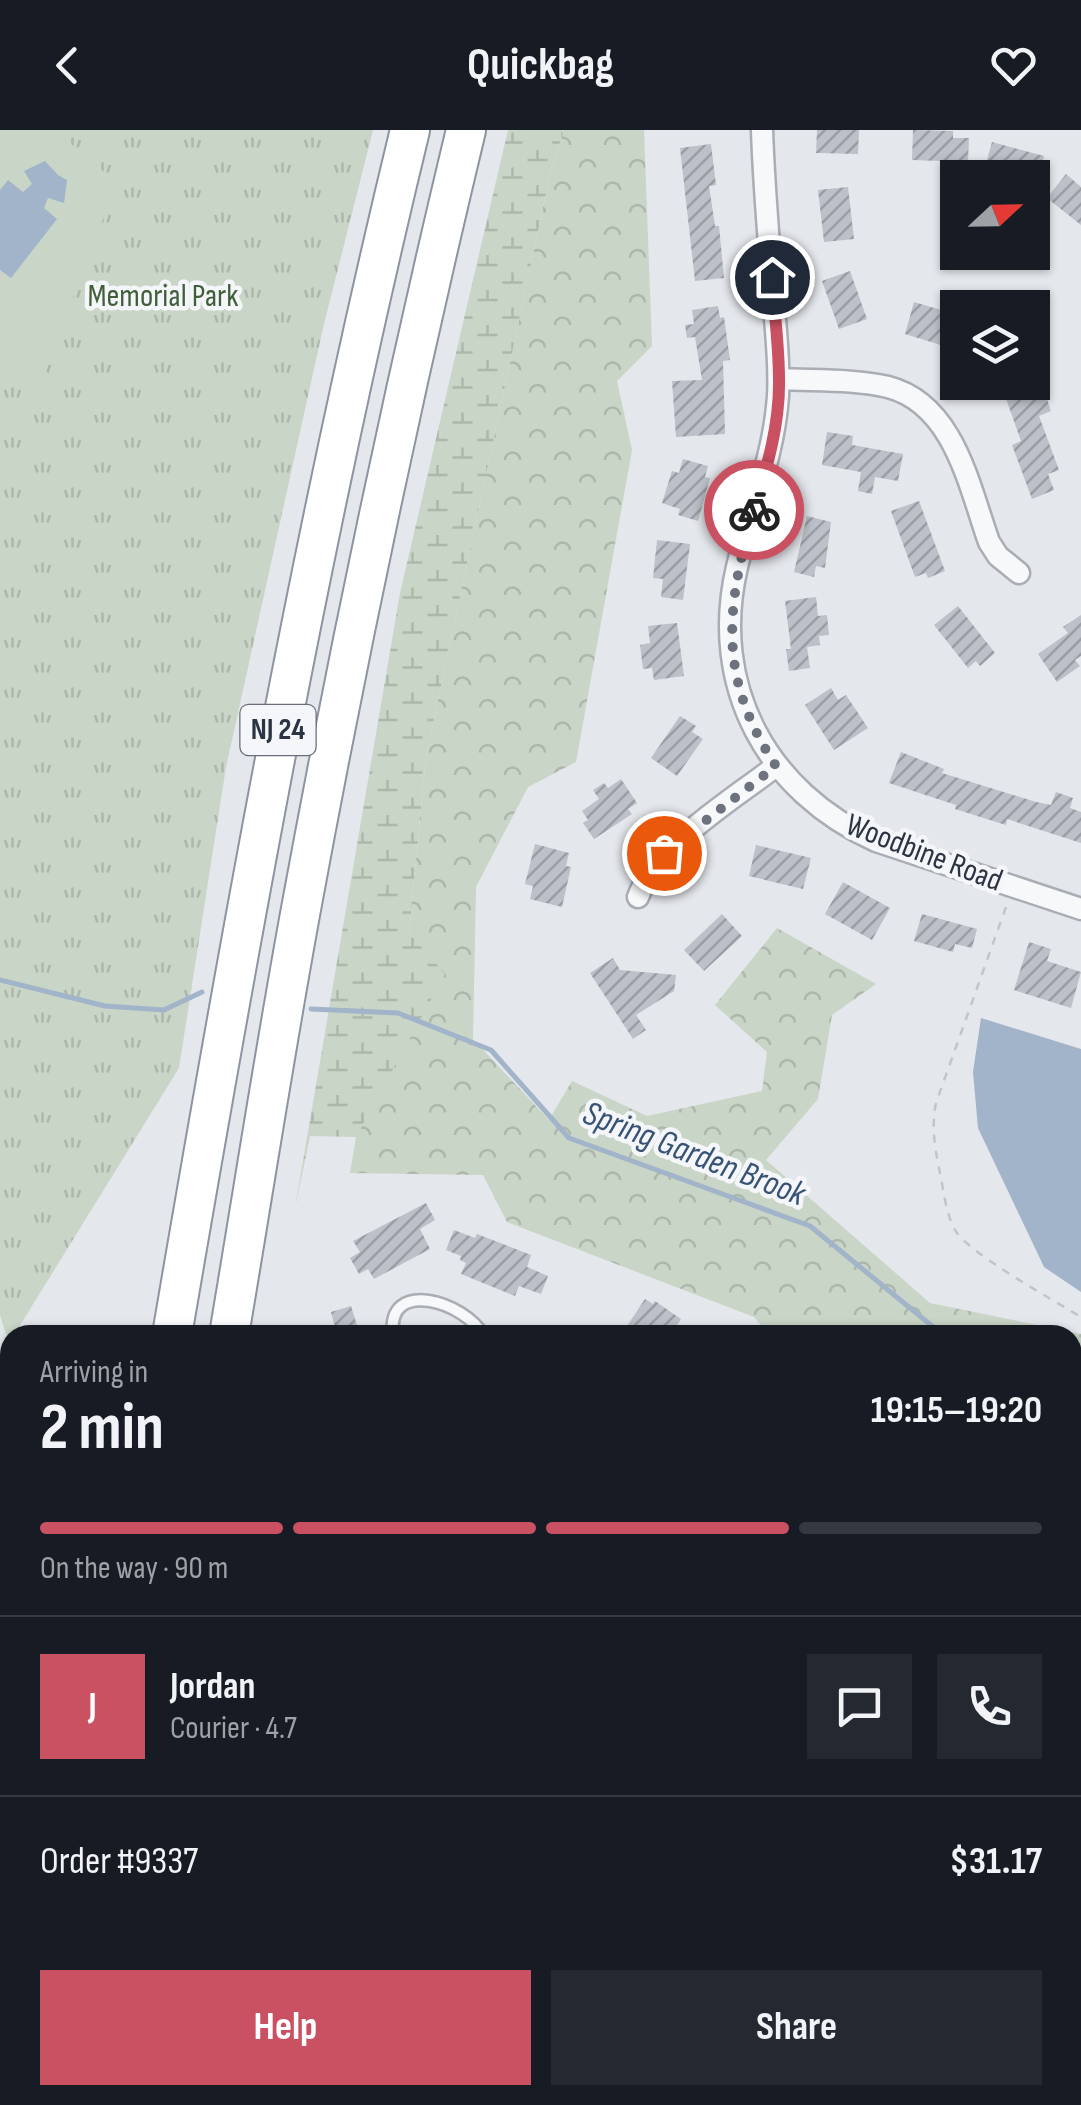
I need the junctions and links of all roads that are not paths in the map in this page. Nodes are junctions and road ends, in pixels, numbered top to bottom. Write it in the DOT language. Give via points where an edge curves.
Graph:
graph roads {
  1 [pos="410,130"];
  2 [pos="466,130"];
  3 [pos="762,130"];
  4 [pos="780,379"];
  5 [pos="1019,573"];
  6 [pos="776,766"];
  7 [pos="638,897"];
  8 [pos="1081,909"];
  9 [pos="174,1325"];
  10 [pos="231,1325"];
  11 [pos="394,1325"];
  12 [pos="474,1325"];
  1 -- 9 [label="highway, NJ 24" via="286,689"];
  2 -- 10 [label="highway, NJ 24" via="337,720"];
  3 -- 4 [label="street, Woodbine Road"];
  4 -- 5 [label="street" via="884,386 923,404 946,430 989,542"];
  4 -- 6 [label="street, Woodbine Road" via="768,466 737,568 731,630 751,722"];
  6 -- 7 [label="street" via="664,853"];
  6 -- 8 [label="street, Woodbine Road" via="797,791 847,828"];
  11 -- 12 [label="lane" via="398,1310 419,1300 450,1305"];
}
